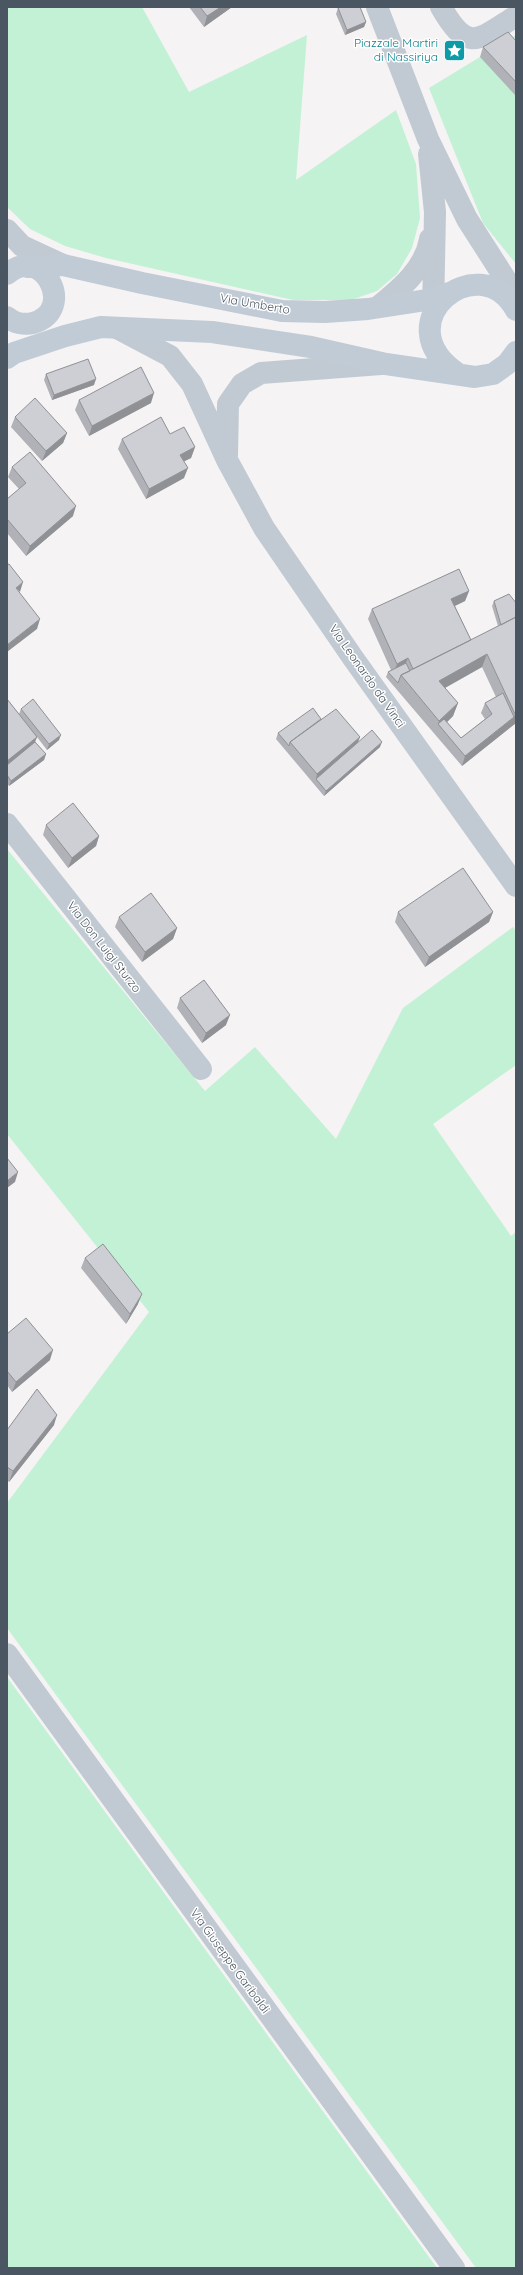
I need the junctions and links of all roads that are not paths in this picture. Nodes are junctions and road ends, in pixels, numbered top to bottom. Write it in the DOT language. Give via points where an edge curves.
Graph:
graph roads {
  1 [pos="377,7"];
  2 [pos="441,7"];
  3 [pos="516,16"];
  4 [pos="428,139"];
  5 [pos="435,212"];
  6 [pos="7,230"];
  7 [pos="44,268"];
  8 [pos="7,274"];
  9 [pos="512,297"];
  10 [pos="438,302"];
  11 [pos="378,307"];
  12 [pos="7,317"];
  13 [pos="42,318"];
  14 [pos="109,327"];
  15 [pos="516,352"];
  16 [pos="11,355"];
  17 [pos="386,364"];
  18 [pos="457,373"];
  19 [pos="493,374"];
  20 [pos="516,375"];
  21 [pos="227,460"];
  22 [pos="7,824"];
  23 [pos="516,886"];
  24 [pos="201,1069"];
  25 [pos="7,1654"];
  26 [pos="454,2268"];
  1 -- 4 [label="street"];
  2 -- 3 [label="street" via="459,32 469,38 480,38"];
  4 -- 5 [label="street"];
  4 -- 9 [label="street" via="467,219"];
  5 -- 10 [label="street"];
  5 -- 11 [label="street" via="429,246 420,266 403,286"];
  6 -- 7 [label="street"];
  7 -- 8 [label="main road" via="18,268"];
  7 -- 11 [label="main road, Via Umberto" via="142,283 282,311 325,312"];
  7 -- 13 [label="main road" via="55,294"];
  9 -- 10 [label="main road, Via Umberto" via="486,286 473,285 460,287"];
  10 -- 11 [label="main road, Via Umberto"];
  10 -- 18 [label="main road" via="429,330 433,348 443,364"];
  12 -- 13 [label="main road" via="20,324"];
  13 -- 14 [label="main road"];
  13 -- 16 [label="main road" via="40,331"];
  14 -- 16 [label="main road" via="65,336"];
  14 -- 17 [label="main road" via="212,332 311,347"];
  14 -- 21 [label="street, Via Leonardo da Vinci" via="170,356 192,384"];
  15 -- 19 [label="main road" via="507,364"];
  17 -- 18 [label="main road"];
  17 -- 21 [label="street" via="261,373 242,384 228,404"];
  18 -- 19 [label="main road" via="475,377"];
  19 -- 20 [label="main road"];
  21 -- 23 [label="street, Via Leonardo da Vinci" via="273,541"];
  22 -- 24 [label="street, Via Don Luigi Sturzo"];
  25 -- 26 [label="street, Via Giuseppe Garibaldi"];
}
